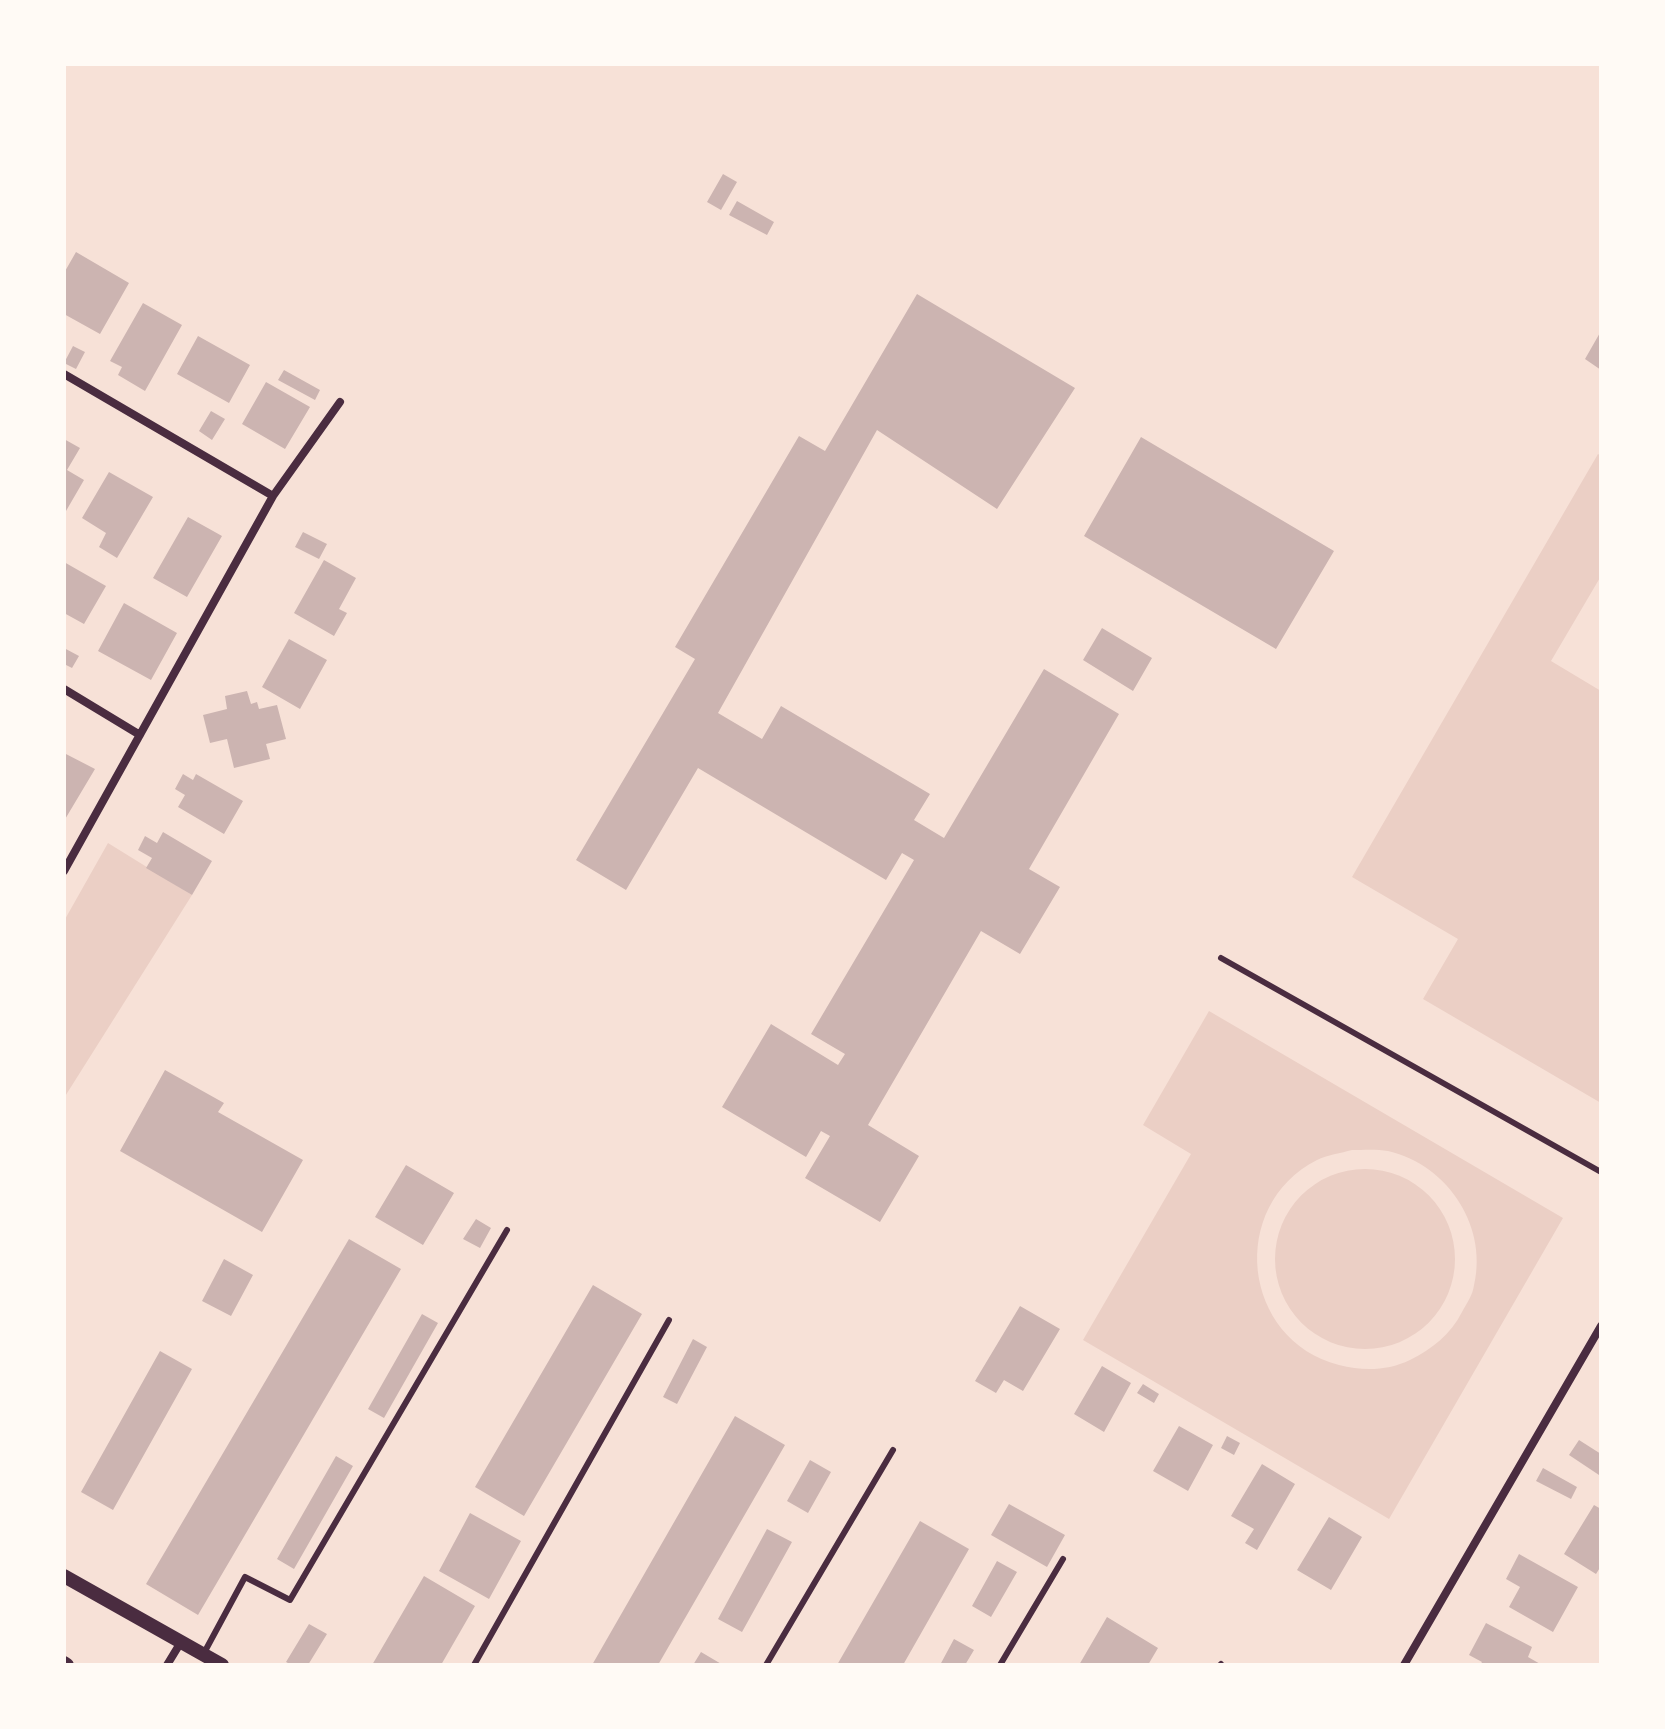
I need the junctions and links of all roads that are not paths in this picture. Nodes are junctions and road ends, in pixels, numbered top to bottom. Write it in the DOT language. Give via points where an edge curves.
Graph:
graph roads {
  1 [pos="64,374"];
  2 [pos="340,402"];
  3 [pos="273,496"];
  4 [pos="64,689"];
  5 [pos="140,735"];
  6 [pos="64,871"];
  7 [pos="1221,958"];
  8 [pos="1601,1172"];
  9 [pos="507,1230"];
  10 [pos="669,1320"];
  11 [pos="1601,1326"];
  12 [pos="893,1450"];
  13 [pos="1063,1559"];
  14 [pos="64,1576"];
  15 [pos="181,1642"];
  16 [pos="203,1654"];
  17 [pos="167,1665"];
  18 [pos="222,1665"];
  19 [pos="474,1665"];
  20 [pos="766,1665"];
  21 [pos="1000,1665"];
  22 [pos="1404,1665"];
  1 -- 3 [label="street"];
  2 -- 3 [label="street"];
  3 -- 5 [label="street"];
  4 -- 5 [label="street"];
  5 -- 6 [label="street"];
  7 -- 8 [label="lane"];
  9 -- 16 [label="lane" via="290,1600 245,1577"];
  10 -- 19 [label="lane"];
  11 -- 22 [label="street"];
  12 -- 20 [label="lane"];
  13 -- 21 [label="lane"];
  14 -- 15 [label="street"];
  15 -- 16 [label="street"];
  15 -- 17 [label="street"];
  16 -- 18 [label="street"];
}
